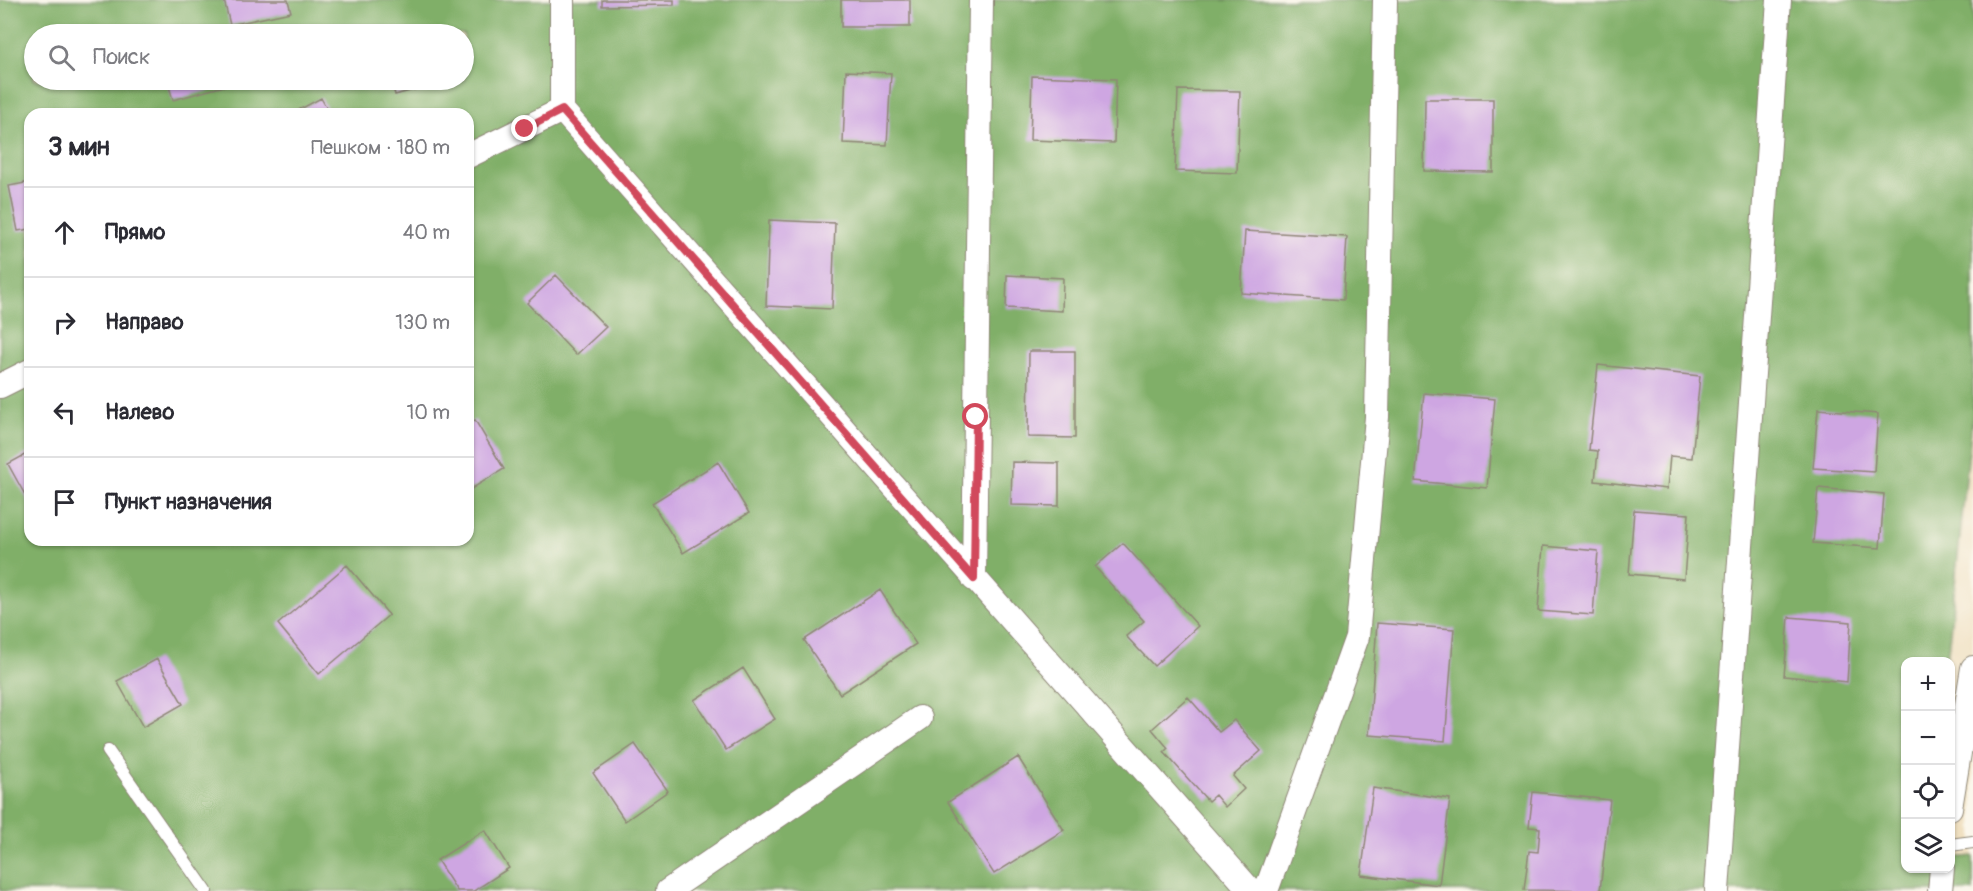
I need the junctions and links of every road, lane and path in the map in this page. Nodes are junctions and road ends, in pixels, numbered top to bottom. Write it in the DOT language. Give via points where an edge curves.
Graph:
graph roads {
  1 [pos="562,0"];
  2 [pos="981,0"];
  3 [pos="1385,0"];
  4 [pos="1779,0"];
  5 [pos="562,110"];
  6 [pos="474,153"];
  7 [pos="24,374"];
  8 [pos="0,386"];
  9 [pos="974,579"];
  10 [pos="1973,668"];
  11 [pos="920,718"];
  12 [pos="108,751"];
  13 [pos="1955,778"];
  14 [pos="1973,842"];
  15 [pos="1955,844"];
  16 [pos="206,891"];
  17 [pos="668,891"];
  18 [pos="1251,891"];
  19 [pos="1266,891"];
  20 [pos="1717,891"];
  1 -- 5 [label="street"];
  2 -- 9 [label="street"];
  3 -- 19 [label="street" via="1377,417 1357,637"];
  4 -- 20 [label="street"];
  5 -- 6 [label="street"];
  5 -- 9 [label="street"];
  7 -- 8 [label="street"];
  9 -- 18 [label="street"];
  10 -- 13 [label="street"];
  11 -- 17 [label="street"];
  12 -- 16 [label="lane"];
  14 -- 15 [label="lane"];
}
